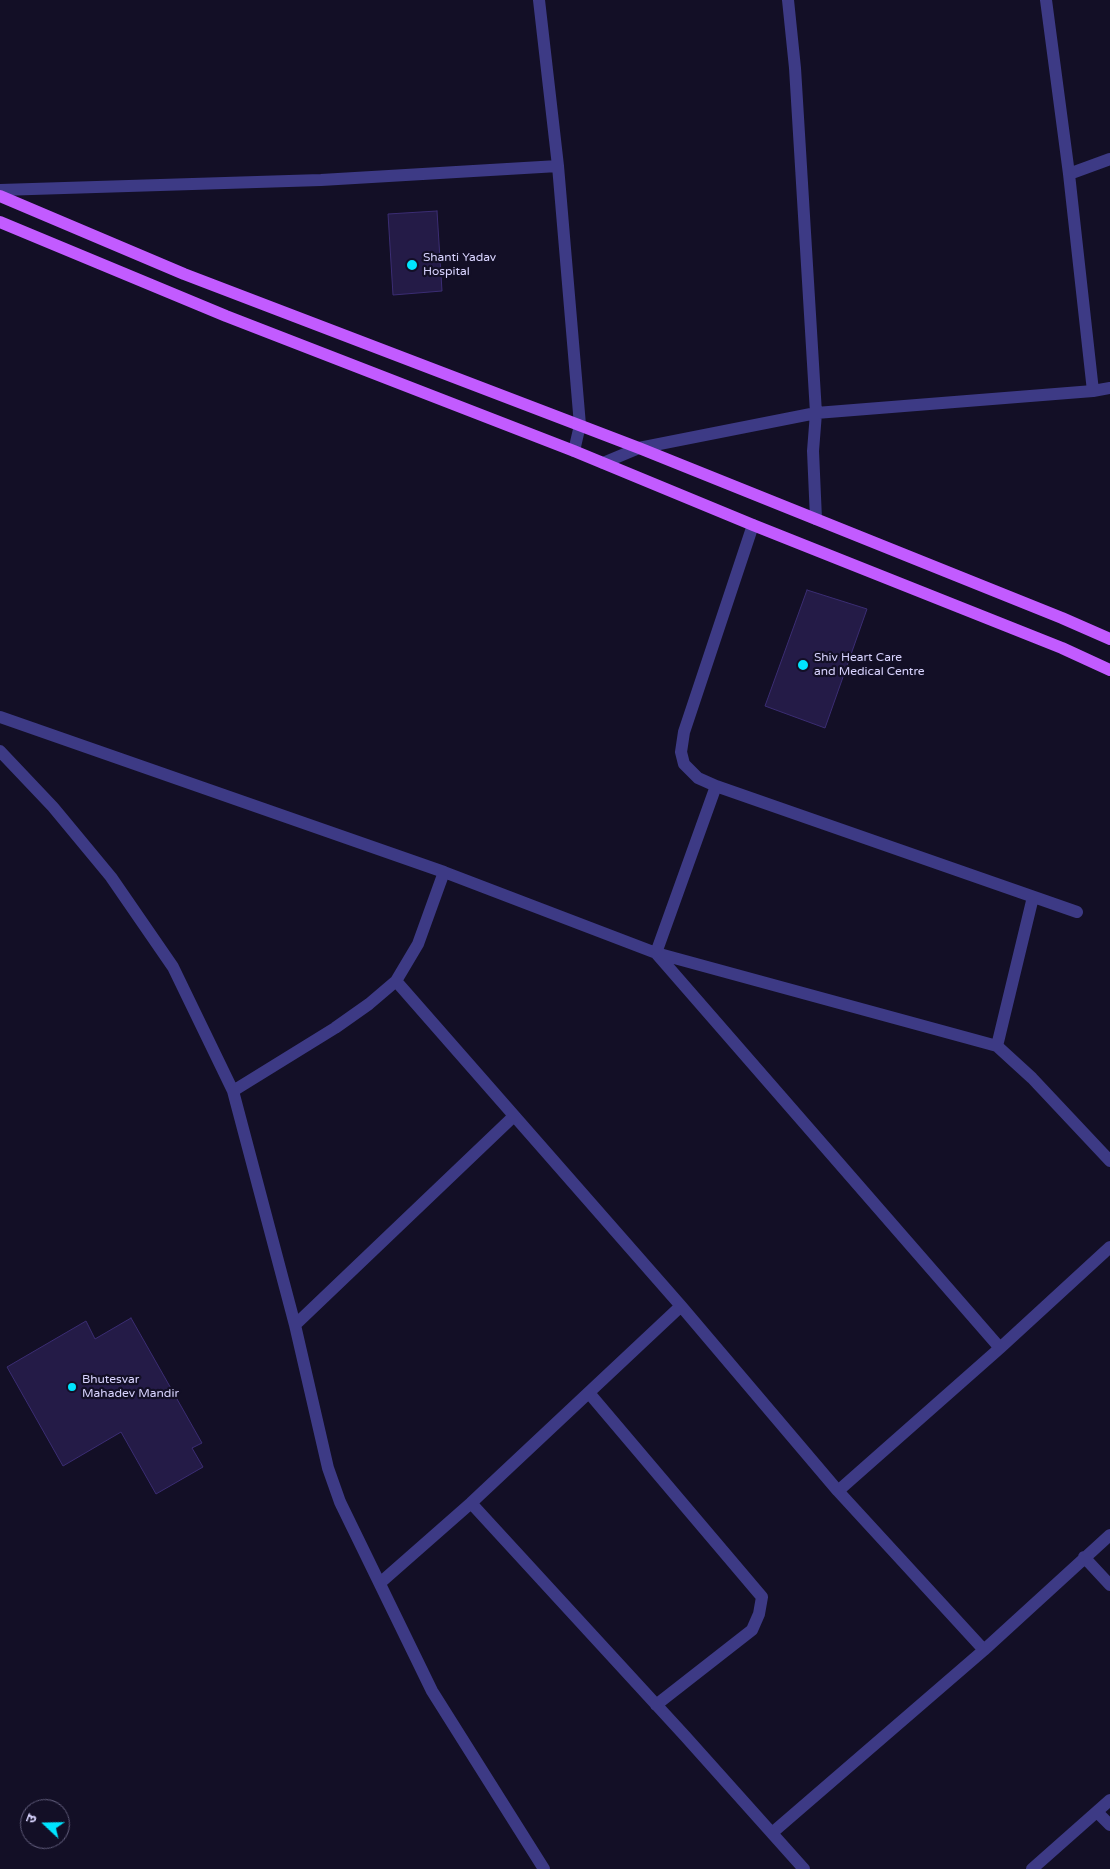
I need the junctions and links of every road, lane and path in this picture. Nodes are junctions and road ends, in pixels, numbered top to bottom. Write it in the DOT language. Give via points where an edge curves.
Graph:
graph roads {
  1 [pos="539,0"];
  2 [pos="788,0"];
  3 [pos="1046,0"];
  4 [pos="1110,159"];
  5 [pos="558,166"];
  6 [pos="1069,174"];
  7 [pos="0,190"];
  8 [pos="0,196"];
  9 [pos="0,222"];
  10 [pos="1110,388"];
  11 [pos="1093,391"];
  12 [pos="816,413"];
  13 [pos="580,425"];
  14 [pos="639,448"];
  15 [pos="574,451"];
  16 [pos="603,463"];
  17 [pos="816,519"];
  18 [pos="753,525"];
  19 [pos="1110,639"];
  20 [pos="1110,670"];
  21 [pos="0,717"];
  22 [pos="0,751"];
  23 [pos="716,786"];
  24 [pos="444,872"];
  25 [pos="1033,897"];
  26 [pos="1077,912"];
  27 [pos="656,953"];
  28 [pos="396,981"];
  29 [pos="997,1046"];
  30 [pos="233,1090"];
  31 [pos="514,1116"];
  32 [pos="1110,1162"];
  33 [pos="1110,1247"];
  34 [pos="682,1306"];
  35 [pos="295,1325"];
  36 [pos="1000,1348"];
  37 [pos="589,1393"];
  38 [pos="838,1491"];
  39 [pos="471,1503"];
  40 [pos="1110,1535"];
  41 [pos="1084,1557"];
  42 [pos="380,1583"];
  43 [pos="1110,1585"];
  44 [pos="984,1650"];
  45 [pos="656,1705"];
  46 [pos="1110,1800"];
  47 [pos="1097,1812"];
  48 [pos="1110,1825"];
  49 [pos="772,1833"];
  50 [pos="544,1869"];
  51 [pos="804,1869"];
  52 [pos="1032,1869"];
  1 -- 5 [label="street"];
  2 -- 12 [label="street"];
  3 -- 6 [label="street"];
  4 -- 6 [label="street"];
  5 -- 7 [label="street" via="320,180"];
  5 -- 13 [label="street"];
  6 -- 11 [label="street"];
  8 -- 13 [label="main road" via="184,274"];
  9 -- 15 [label="main road" via="226,316"];
  10 -- 11 [label="street"];
  11 -- 12 [label="street"];
  12 -- 14 [label="street"];
  12 -- 17 [label="street" via="813,451"];
  13 -- 14 [label="main road"];
  13 -- 15 [label="street"];
  14 -- 16 [label="street"];
  14 -- 17 [label="main road"];
  15 -- 16 [label="main road"];
  16 -- 18 [label="main road"];
  17 -- 19 [label="main road"];
  18 -- 20 [label="main road"];
  18 -- 23 [label="street" via="684,732 681,752 684,764 698,778"];
  21 -- 24 [label="street"];
  22 -- 30 [label="street" via="98,862 145,926 173,967"];
  23 -- 25 [label="street"];
  23 -- 27 [label="street"];
  24 -- 27 [label="street"];
  24 -- 28 [label="street" via="418,944"];
  25 -- 26 [label="street"];
  25 -- 29 [label="street"];
  27 -- 29 [label="street"];
  27 -- 36 [label="street"];
  28 -- 30 [label="street" via="335,1028"];
  28 -- 31 [label="street"];
  29 -- 32 [label="street" via="1032,1078"];
  30 -- 35 [label="street"];
  31 -- 34 [label="street"];
  31 -- 35 [label="street"];
  33 -- 36 [label="street"];
  34 -- 37 [label="street"];
  34 -- 38 [label="street"];
  35 -- 42 [label="street" via="328,1468 340,1502"];
  36 -- 38 [label="street"];
  37 -- 39 [label="street"];
  37 -- 45 [label="street" via="762,1597 752,1630"];
  38 -- 44 [label="street"];
  39 -- 42 [label="street"];
  39 -- 45 [label="street"];
  40 -- 41 [label="street"];
  41 -- 43 [label="street"];
  41 -- 44 [label="street"];
  42 -- 50 [label="street" via="432,1691"];
  44 -- 49 [label="street"];
  45 -- 49 [label="street"];
  46 -- 47 [label="street"];
  47 -- 48 [label="street"];
  47 -- 52 [label="street"];
  49 -- 51 [label="street"];
}
